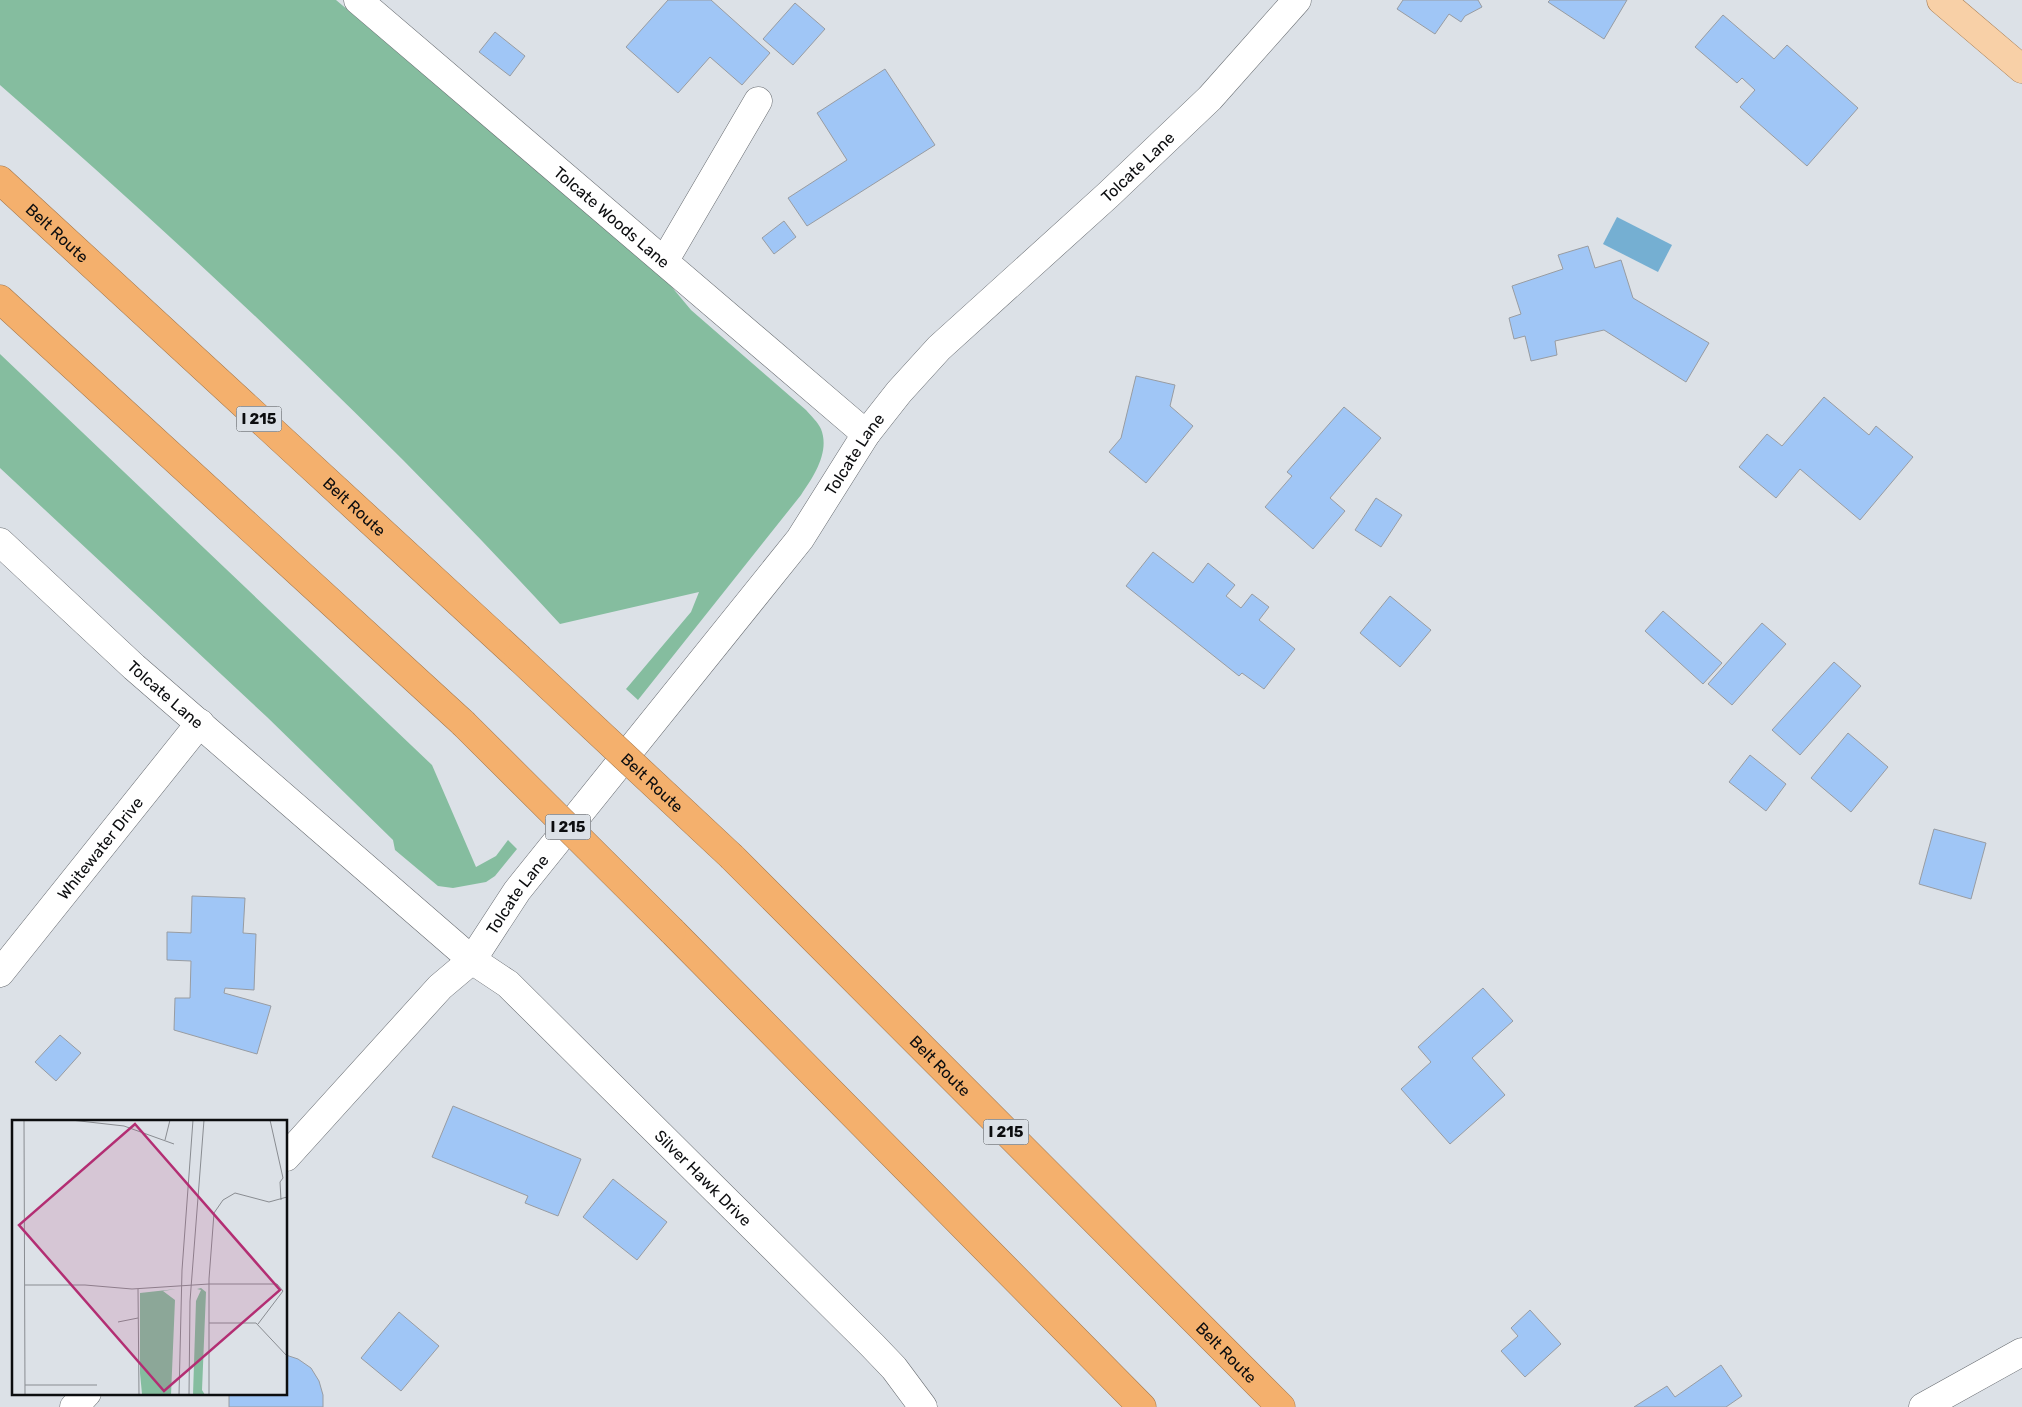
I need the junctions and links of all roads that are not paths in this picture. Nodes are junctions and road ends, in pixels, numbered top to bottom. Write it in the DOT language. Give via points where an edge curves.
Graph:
graph roads {
  1 [pos="358,0"];
  2 [pos="1297,0"];
  3 [pos="1941,0"];
  4 [pos="2022,70"];
  5 [pos="758,101"];
  6 [pos="0,180"];
  7 [pos="665,260"];
  8 [pos="0,299"];
  9 [pos="866,434"];
  10 [pos="0,542"];
  11 [pos="200,723"];
  12 [pos="472,960"];
  13 [pos="0,973"];
  14 [pos="288,1155"];
  15 [pos="2022,1352"];
  16 [pos="86,1394"];
  17 [pos="74,1407"];
  18 [pos="923,1407"];
  19 [pos="1142,1407"];
  20 [pos="1281,1407"];
  21 [pos="1923,1407"];
  1 -- 7 [label="street, Tolcate Woods Lane"];
  2 -- 9 [label="street, Tolcate Lane" via="1210,98 939,348"];
  3 -- 4 [label="main road"];
  5 -- 7 [label="street"];
  6 -- 20 [label="highway, Belt Route / I 215, bridge" via="732,857"];
  7 -- 9 [label="street, Tolcate Woods Lane"];
  8 -- 19 [label="highway, I 215, bridge" via="463,723"];
  9 -- 12 [label="street, Tolcate Lane" via="800,539 518,891"];
  10 -- 11 [label="street, Tolcate Lane" via="134,667"];
  11 -- 12 [label="street, Tolcate Lane"];
  11 -- 13 [label="street, Whitewater Drive"];
  12 -- 14 [label="street, Tolcate Lane" via="440,987"];
  12 -- 18 [label="street, Silver Hawk Drive" via="508,984 865,1338 894,1368"];
  15 -- 21 [label="street"];
  16 -- 17 [label="street"];
}
